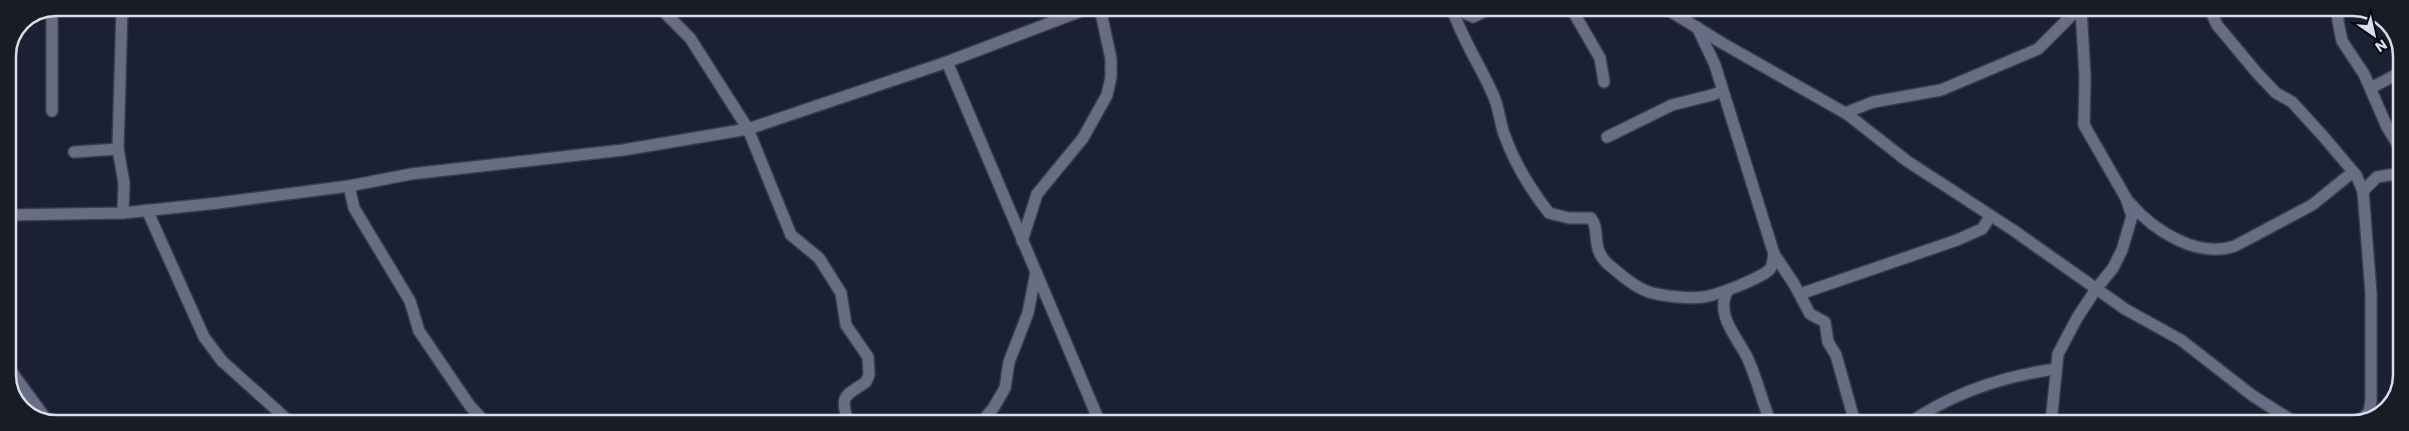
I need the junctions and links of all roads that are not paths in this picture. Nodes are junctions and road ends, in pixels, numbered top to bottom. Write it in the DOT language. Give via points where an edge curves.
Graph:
graph roads {
  1 [pos="52,16"];
  2 [pos="122,16"];
  3 [pos="668,16"];
  4 [pos="1067,16"];
  5 [pos="1102,16"];
  6 [pos="1456,17"];
  7 [pos="1576,17"];
  8 [pos="1681,17"];
  9 [pos="2071,17"];
  10 [pos="2081,17"];
  11 [pos="2213,17"];
  12 [pos="2338,17"];
  13 [pos="1697,27"];
  14 [pos="947,62"];
  15 [pos="2393,76"];
  16 [pos="1604,82"];
  17 [pos="2371,88"];
  18 [pos="1722,91"];
  19 [pos="52,111"];
  20 [pos="1845,113"];
  21 [pos="748,130"];
  22 [pos="2393,136"];
  23 [pos="1606,137"];
  24 [pos="118,149"];
  25 [pos="74,152"];
  26 [pos="2354,172"];
  27 [pos="2393,174"];
  28 [pos="349,186"];
  29 [pos="2364,191"];
  30 [pos="2127,200"];
  31 [pos="147,210"];
  32 [pos="123,213"];
  33 [pos="16,216"];
  34 [pos="1990,217"];
  35 [pos="1022,241"];
  36 [pos="1774,254"];
  37 [pos="1036,272"];
  38 [pos="2096,289"];
  39 [pos="1728,290"];
  40 [pos="1800,294"];
  41 [pos="2056,369"];
  42 [pos="16,378"];
  43 [pos="2369,411"];
  44 [pos="41,412"];
  45 [pos="281,414"];
  46 [pos="478,414"];
  47 [pos="845,414"];
  48 [pos="988,414"];
  49 [pos="1096,414"];
  50 [pos="1768,415"];
  51 [pos="1853,415"];
  52 [pos="1923,415"];
  53 [pos="2052,415"];
  54 [pos="2282,415"];
  1 -- 19 [label="street"];
  2 -- 24 [label="street"];
  3 -- 21 [label="street" via="690,38"];
  4 -- 14 [label="street"];
  5 -- 35 [label="street" via="1111,59 1112,77 1107,95 1083,138 1037,194"];
  6 -- 39 [label="street" via="1464,40 1494,96 1516,161 1549,213 1569,218 1591,218 1602,258 1647,291 1702,297"];
  7 -- 16 [label="street" via="1600,58"];
  8 -- 13 [label="street"];
  9 -- 20 [label="street" via="2038,49 1941,90 1873,102"];
  10 -- 30 [label="street" via="2084,125"];
  11 -- 26 [label="street" via="2256,72 2276,93 2292,102"];
  12 -- 17 [label="street" via="2342,41"];
  13 -- 18 [label="street" via="1712,54"];
  13 -- 20 [label="street"];
  14 -- 21 [label="street"];
  14 -- 35 [label="street"];
  15 -- 17 [label="street"];
  17 -- 22 [label="street"];
  18 -- 23 [label="street" via="1672,105"];
  18 -- 36 [label="street" via="1735,123"];
  20 -- 34 [label="street" via="1886,147"];
  21 -- 28 [label="street" via="623,150 411,174"];
  21 -- 47 [label="street" via="791,236 819,258 841,292 846,325 868,356 868,380 849,392 845,399"];
  24 -- 25 [label="street"];
  24 -- 32 [label="street" via="124,183"];
  26 -- 29 [label="street"];
  26 -- 30 [label="street" via="2312,205 2225,248 2204,247 2175,239 2136,211"];
  27 -- 29 [label="street" via="2377,177"];
  28 -- 31 [label="street"];
  28 -- 46 [label="street" via="354,208 410,301 419,331"];
  29 -- 43 [label="street" via="2371,293 2372,401"];
  30 -- 38 [label="street" via="2132,216 2122,250"];
  31 -- 32 [label="street"];
  31 -- 45 [label="street" via="204,337 222,361"];
  32 -- 33 [label="street"];
  34 -- 38 [label="street"];
  34 -- 40 [label="street" via="1982,229 1957,240"];
  35 -- 37 [label="street"];
  36 -- 39 [label="street" via="1770,269"];
  36 -- 40 [label="street"];
  37 -- 48 [label="street" via="1028,313 1009,362 1005,388"];
  37 -- 49 [label="street"];
  38 -- 41 [label="street" via="2062,346"];
  38 -- 54 [label="street" via="2181,340"];
  39 -- 50 [label="street" via="1723,301 1726,316 1747,358"];
  40 -- 51 [label="street" via="1811,315 1825,322 1828,342 1836,355"];
  41 -- 52 [label="street" via="1986,384"];
  41 -- 53 [label="street"];
  42 -- 44 [label="street"];
}
